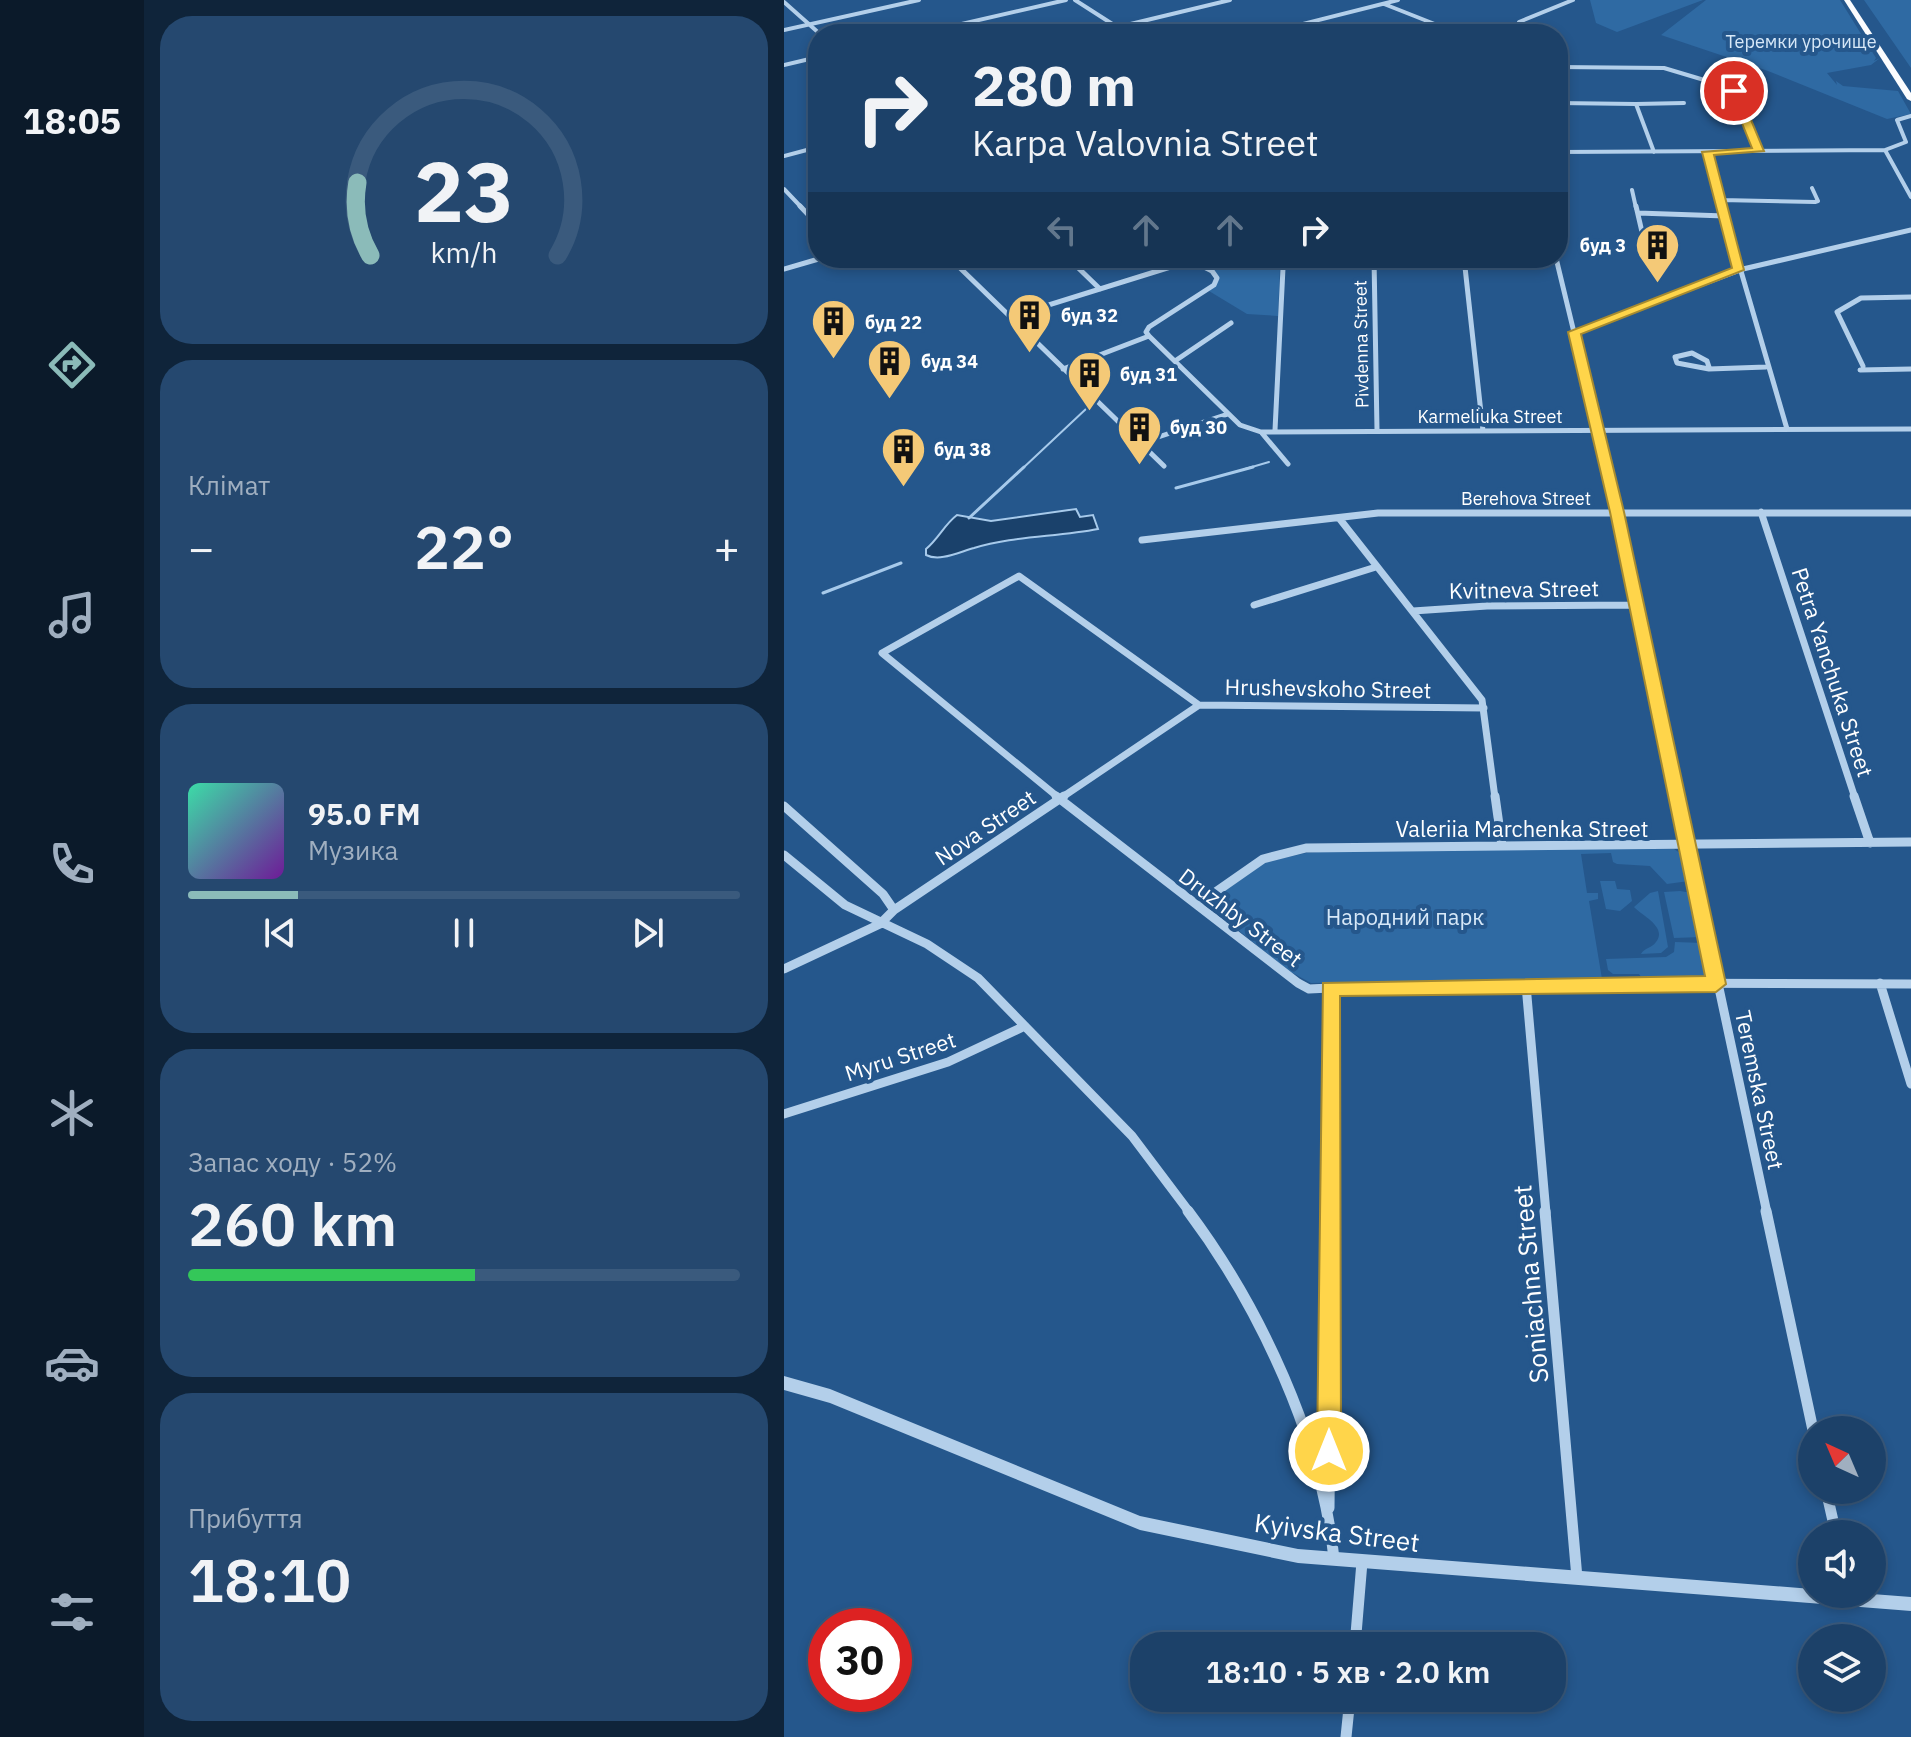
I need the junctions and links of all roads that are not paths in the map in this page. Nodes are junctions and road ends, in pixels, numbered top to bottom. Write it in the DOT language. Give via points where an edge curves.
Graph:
graph roads {
  1 [pos="871,0"];
  2 [pos="919,0"];
  3 [pos="1066,0"];
  4 [pos="1075,0"];
  5 [pos="1230,0"];
  6 [pos="1398,0"];
  7 [pos="1573,0"];
  8 [pos="1847,0"];
  9 [pos="1856,0"];
  10 [pos="784,2"];
  11 [pos="1384,4"];
  12 [pos="881,8"];
  13 [pos="1313,22"];
  14 [pos="1519,22"];
  15 [pos="808,24"];
  16 [pos="813,24"];
  17 [pos="965,24"];
  18 [pos="1112,24"];
  19 [pos="1130,24"];
  20 [pos="1305,24"];
  21 [pos="1318,24"];
  22 [pos="1435,24"];
  23 [pos="808,25"];
  24 [pos="784,30"];
  25 [pos="808,59"];
  26 [pos="784,65"];
  27 [pos="1568,67"];
  28 [pos="1911,83"];
  29 [pos="1911,99"];
  30 [pos="1568,103"];
  31 [pos="1684,103"];
  32 [pos="1636,104"];
  33 [pos="1911,116"];
  34 [pos="808,150"];
  35 [pos="1885,150"];
  36 [pos="1759,151"];
  37 [pos="1568,152"];
  38 [pos="1654,152"];
  39 [pos="1708,152"];
  40 [pos="784,156"];
  41 [pos="1812,188"];
  42 [pos="784,189"];
  43 [pos="1632,190"];
  44 [pos="1911,197"];
  45 [pos="1721,200"];
  46 [pos="1638,213"];
  47 [pos="808,214"];
  48 [pos="1725,216"];
  49 [pos="1911,230"];
  50 [pos="1645,245"];
  51 [pos="808,262"];
  52 [pos="960,268"];
  53 [pos="1078,268"];
  54 [pos="1164,268"];
  55 [pos="1207,268"];
  56 [pos="1283,268"];
  57 [pos="1374,268"];
  58 [pos="1465,268"];
  59 [pos="1558,268"];
  60 [pos="784,269"];
  61 [pos="1739,270"];
  62 [pos="1100,289"];
  63 [pos="1911,297"];
  64 [pos="1010,317"];
  65 [pos="1231,323"];
  66 [pos="1574,332"];
  67 [pos="1149,336"];
  68 [pos="1175,361"];
  69 [pos="1709,367"];
  70 [pos="1766,367"];
  71 [pos="1063,369"];
  72 [pos="1911,369"];
  73 [pos="1228,414"];
  74 [pos="1787,429"];
  75 [pos="1911,429"];
  76 [pos="1275,430"];
  77 [pos="1377,430"];
  78 [pos="1597,430"];
  79 [pos="1483,431"];
  80 [pos="1261,432"];
  81 [pos="1140,443"];
  82 [pos="1288,464"];
  83 [pos="1164,466"];
  84 [pos="1617,512"];
  85 [pos="1761,512"];
  86 [pos="1909,513"];
  87 [pos="1339,518"];
  88 [pos="1911,522"];
  89 [pos="1142,540"];
  90 [pos="1376,567"];
  91 [pos="1254,605"];
  92 [pos="1636,605"];
  93 [pos="1413,611"];
  94 [pos="882,653"];
  95 [pos="1199,705"];
  96 [pos="1484,708"];
  97 [pos="1060,799"];
  98 [pos="784,806"];
  99 [pos="1911,842"];
  100 [pos="1870,843"];
  101 [pos="1686,845"];
  102 [pos="1502,846"];
  103 [pos="784,855"];
  104 [pos="1197,905"];
  105 [pos="894,910"];
  106 [pos="880,924"];
  107 [pos="784,969"];
  108 [pos="1880,983"];
  109 [pos="1716,984"];
  110 [pos="1911,984"];
  111 [pos="1526,985"];
  112 [pos="1330,988"];
  113 [pos="1025,1026"];
  114 [pos="1911,1084"];
  115 [pos="784,1114"];
  116 [pos="784,1383"];
  117 [pos="1810,1416"];
  118 [pos="1329,1508"];
  119 [pos="1334,1560"];
  120 [pos="1362,1562"];
  121 [pos="1577,1580"];
  122 [pos="1798,1594"];
  123 [pos="1886,1601"];
  124 [pos="1911,1604"];
  125 [pos="1356,1632"];
  126 [pos="1349,1712"];
  127 [pos="1346,1737"];
  1 -- 12 [label="street"];
  2 -- 12 [label="street"];
  3 -- 17 [label="street"];
  4 -- 18 [label="street"];
  5 -- 19 [label="street"];
  6 -- 11 [label="street"];
  7 -- 14 [label="street"];
  8 -- 29 [label="highway"];
  9 -- 28 [label="highway"];
  10 -- 15 [label="street"];
  11 -- 13 [label="street"];
  11 -- 22 [label="street"];
  12 -- 16 [label="street"];
  13 -- 20 [label="street"];
  13 -- 21 [label="street"];
  23 -- 24 [label="street"];
  25 -- 26 [label="street"];
  27 -- 36 [label="street" via="1664,68 1731,88"];
  30 -- 32 [label="street"];
  31 -- 32 [label="street"];
  32 -- 38 [label="street"];
  33 -- 35 [label="street" via="1897,120 1906,142"];
  34 -- 40 [label="street"];
  35 -- 36 [label="street"];
  35 -- 44 [label="street"];
  36 -- 39 [label="street"];
  37 -- 38 [label="street"];
  38 -- 39 [label="street"];
  39 -- 45 [label="street"];
  41 -- 45 [label="street" via="1818,201"];
  42 -- 47 [label="street"];
  43 -- 46 [label="street"];
  45 -- 48 [label="street"];
  46 -- 48 [label="street"];
  46 -- 50 [label="street"];
  48 -- 61 [label="street"];
  49 -- 61 [label="street"];
  51 -- 60 [label="street"];
  52 -- 64 [label="street"];
  53 -- 62 [label="street"];
  54 -- 62 [label="street"];
  55 -- 67 [label="street" via="1217,278 1214,285 1149,327"];
  56 -- 76 [label="street"];
  57 -- 77 [label="street, Pivdenna Street"];
  58 -- 79 [label="street"];
  59 -- 66 [label="street, Teremska Street"];
  61 -- 66 [label="street"];
  61 -- 70 [label="street"];
  62 -- 64 [label="street"];
  63 -- 72 [label="street" via="1856,298 1837,312 1861,368"];
  64 -- 71 [label="street"];
  65 -- 68 [label="street"];
  66 -- 78 [label="street, Teremska Street"];
  67 -- 68 [label="street"];
  67 -- 71 [label="street"];
  68 -- 73 [label="street"];
  69 -- 69 [label="street" via="1687,367 1675,357 1692,353"];
  69 -- 70 [label="street"];
  70 -- 74 [label="street"];
  71 -- 81 [label="street"];
  73 -- 80 [label="street" via="1244,429"];
  73 -- 81 [label="street"];
  74 -- 75 [label="street, Karmeliuka Street"];
  74 -- 78 [label="street, Karmeliuka Street"];
  76 -- 77 [label="street, Karmeliuka Street"];
  76 -- 80 [label="street, Karmeliuka Street"];
  77 -- 79 [label="street, Karmeliuka Street"];
  78 -- 79 [label="street, Karmeliuka Street"];
  78 -- 84 [label="street, Teremska Street"];
  80 -- 82 [label="street"];
  81 -- 83 [label="street"];
  84 -- 85 [label="street, Berehova Street"];
  84 -- 87 [label="street, Berehova Street" via="1378,513"];
  84 -- 92 [label="street, Teremska Street"];
  85 -- 86 [label="street, Berehova Street"];
  85 -- 100 [label="street, Petra Yanchuka Street"];
  86 -- 88 [label="street"];
  87 -- 89 [label="street, Berehova Street"];
  87 -- 90 [label="street"];
  90 -- 91 [label="street"];
  90 -- 93 [label="street"];
  92 -- 93 [label="street, Kvitneva Street"];
  92 -- 101 [label="street, Teremska Street"];
  93 -- 96 [label="street"];
  94 -- 95 [label="street, Hrushevskoho Street" via="1019,576"];
  94 -- 97 [label="street, Druzhby Street"];
  95 -- 96 [label="street, Hrushevskoho Street"];
  95 -- 97 [label="street, Nova Street"];
  96 -- 102 [label="street"];
  97 -- 104 [label="street, Druzhby Street"];
  97 -- 105 [label="street, Nova Street"];
  98 -- 105 [label="street" via="883,894"];
  99 -- 100 [label="street, Valeriia Marchenka Street"];
  100 -- 101 [label="street, Valeriia Marchenka Street"];
  101 -- 102 [label="street, Valeriia Marchenka Street"];
  101 -- 109 [label="street, Teremska Street"];
  102 -- 104 [label="street, Valeriia Marchenka Street" via="1289,850 1263,859"];
  103 -- 106 [label="street" via="828,892"];
  104 -- 112 [label="street, Druzhby Street" via="1298,983 1309,989"];
  105 -- 106 [label="street, Nova Street"];
  106 -- 107 [label="street, Nova Street"];
  106 -- 113 [label="street" via="954,960"];
  108 -- 109 [label="street, Druzhby Street"];
  108 -- 110 [label="street, Druzhby Street"];
  108 -- 114 [label="street"];
  109 -- 111 [label="street, Druzhby Street"];
  109 -- 117 [label="street, Teremska Street"];
  111 -- 112 [label="street, Druzhby Street"];
  111 -- 121 [label="street, Soniachna Street"];
  112 -- 118 [label="street"];
  113 -- 115 [label="street, Myru Street" via="948,1062"];
  113 -- 118 [label="street" via="1132,1136 1202,1231 1292,1393"];
  116 -- 119 [label="street, Kyivska Street" via="830,1396 1140,1523"];
  118 -- 119 [label="street"];
  119 -- 120 [label="street, Kyivska Street"];
  120 -- 121 [label="street, Kyivska Street"];
  120 -- 125 [label="street"];
  121 -- 122 [label="street, Kyivska Street"];
  123 -- 124 [label="street, Kyivska Street"];
  126 -- 127 [label="street"];
}
